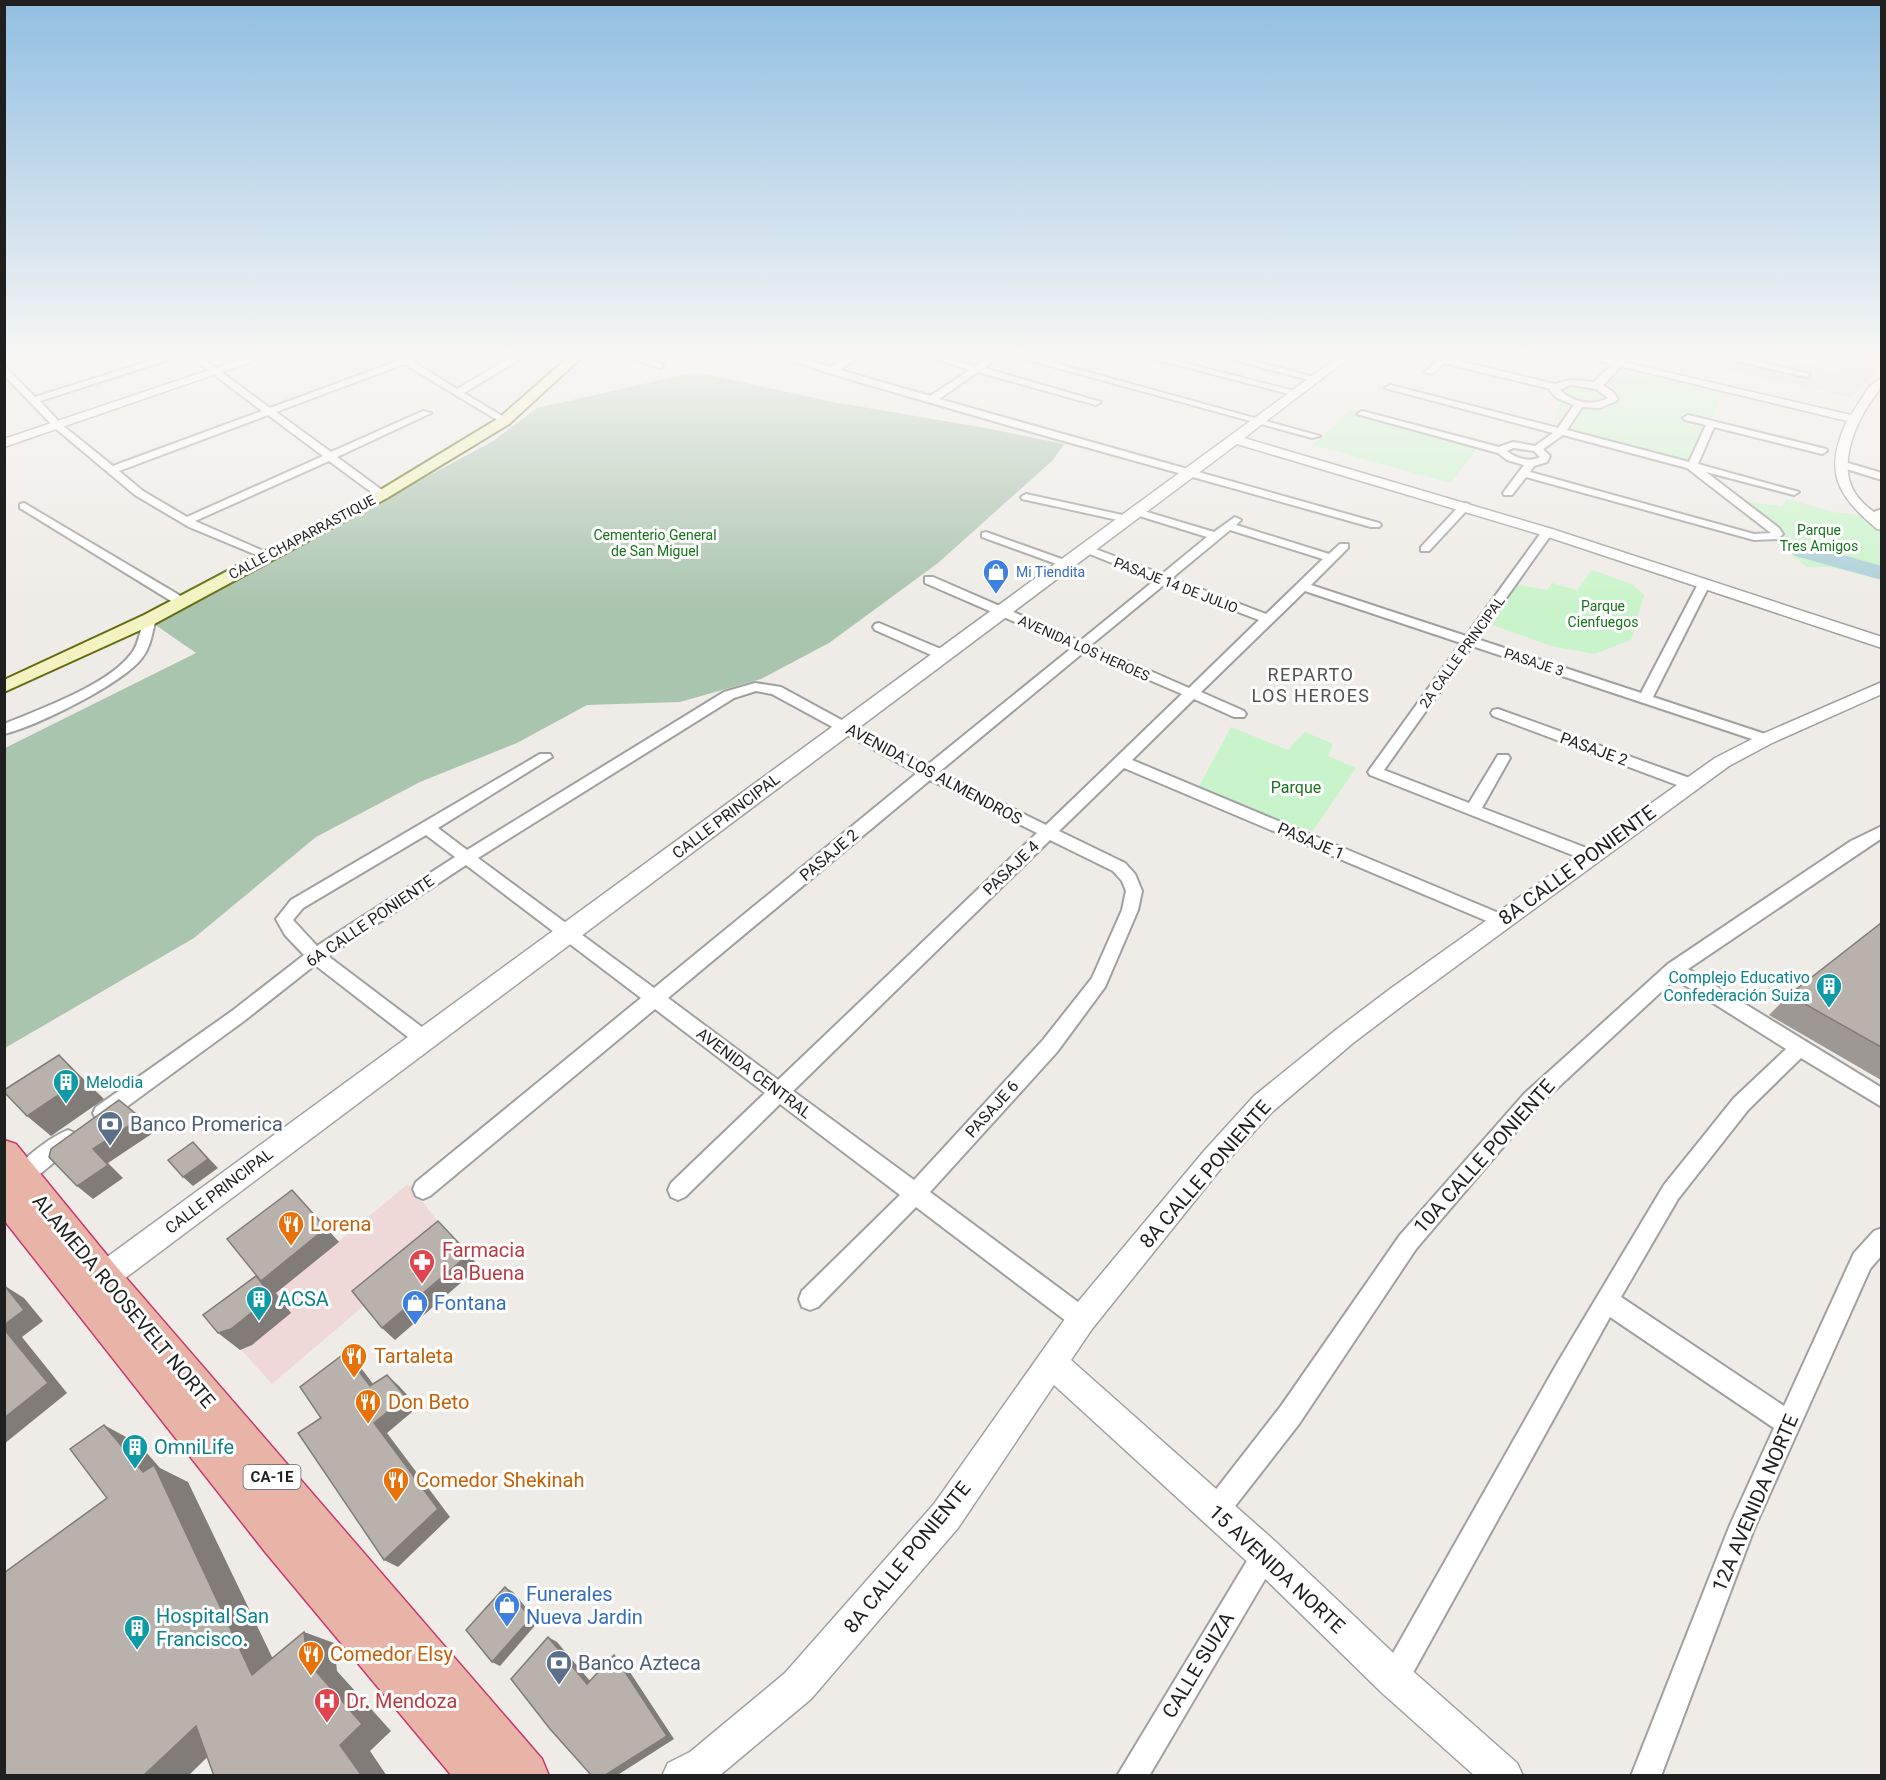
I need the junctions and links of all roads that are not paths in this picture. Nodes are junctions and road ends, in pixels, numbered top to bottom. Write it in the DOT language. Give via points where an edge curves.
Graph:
graph roads {
  1 [pos="23,437"];
  2 [pos="72,437"];
  3 [pos="201,437"];
  4 [pos="303,437"];
  5 [pos="375,437"];
  6 [pos="478,437"];
  7 [pos="1060,437"];
  8 [pos="1238,437"];
  9 [pos="1449,437"];
  10 [pos="1554,437"];
  11 [pos="1576,437"];
  12 [pos="1705,437"];
  13 [pos="1765,437"];
  14 [pos="1847,437"];
  15 [pos="1235,439"];
  16 [pos="4,443"];
  17 [pos="1537,449"];
  18 [pos="1502,451"];
  19 [pos="1822,451"];
  20 [pos="331,458"];
  21 [pos="1531,463"];
  22 [pos="1841,464"];
  23 [pos="1692,466"];
  24 [pos="112,470"];
  25 [pos="1188,474"];
  26 [pos="1525,474"];
  27 [pos="1881,477"];
  28 [pos="1794,492"];
  29 [pos="1508,493"];
  30 [pos="382,495"];
  31 [pos="1026,497"];
  32 [pos="24,506"];
  33 [pos="1465,506"];
  34 [pos="1875,514"];
  35 [pos="1132,515"];
  36 [pos="187,521"];
  37 [pos="1375,525"];
  38 [pos="1881,526"];
  39 [pos="1547,532"];
  40 [pos="987,536"];
  41 [pos="1216,536"];
  42 [pos="1344,546"];
  43 [pos="1086,549"];
  44 [pos="1425,549"];
  45 [pos="266,556"];
  46 [pos="1331,558"];
  47 [pos="1066,564"];
  48 [pos="929,580"];
  49 [pos="1162,580"];
  50 [pos="1704,584"];
  51 [pos="1302,586"];
  52 [pos="180,601"];
  53 [pos="1001,612"];
  54 [pos="150,619"];
  55 [pos="1268,619"];
  56 [pos="879,627"];
  57 [pos="1470,641"];
  58 [pos="1881,643"];
  59 [pos="1081,647"];
  60 [pos="943,655"];
  61 [pos="4,687"];
  62 [pos="755,687"];
  63 [pos="1881,687"];
  64 [pos="1190,695"];
  65 [pos="1645,699"];
  66 [pos="1498,713"];
  67 [pos="1239,714"];
  68 [pos="845,728"];
  69 [pos="4,730"];
  70 [pos="1766,739"];
  71 [pos="545,757"];
  72 [pos="1503,758"];
  73 [pos="1121,761"];
  74 [pos="928,773"];
  75 [pos="1690,784"];
  76 [pos="1473,810"];
  77 [pos="426,827"];
  78 [pos="1881,831"];
  79 [pos="1047,833"];
  80 [pos="1591,856"];
  81 [pos="467,857"];
  82 [pos="1134,891"];
  83 [pos="1500,920"];
  84 [pos="567,933"];
  85 [pos="316,955"];
  86 [pos="1674,969"];
  87 [pos="655,999"];
  88 [pos="424,1039"];
  89 [pos="1799,1048"];
  90 [pos="779,1092"];
  91 [pos="1881,1100"];
  92 [pos="9,1177"];
  93 [pos="423,1189"];
  94 [pos="678,1190"];
  95 [pos="915,1194"];
  96 [pos="1881,1238"];
  97 [pos="102,1278"];
  98 [pos="810,1299"];
  99 [pos="1608,1302"];
  100 [pos="1082,1319"];
  101 [pos="1051,1362"];
  102 [pos="1789,1423"];
  103 [pos="1216,1510"];
  104 [pos="1264,1555"];
  105 [pos="1394,1679"];
  106 [pos="484,1776"];
  107 [pos="525,1776"];
  108 [pos="681,1776"];
  109 [pos="1132,1776"];
  110 [pos="1504,1776"];
  111 [pos="1646,1776"];
  1 -- 16 [label="street"];
  2 -- 24 [label="street"];
  3 -- 24 [label="street"];
  4 -- 20 [label="street"];
  5 -- 20 [label="street"];
  6 -- 30 [label="main road, CALLE CHAPARRASTIQUE"];
  7 -- 25 [label="street"];
  8 -- 15 [label="street, CALLE PRINCIPAL"];
  9 -- 18 [label="street"];
  10 -- 17 [label="street"];
  11 -- 23 [label="street"];
  12 -- 23 [label="street"];
  13 -- 19 [label="street"];
  14 -- 22 [label="street"];
  15 -- 25 [label="street, CALLE PRINCIPAL"];
  15 -- 33 [label="street"];
  17 -- 18 [label="street" via="1513,445"];
  17 -- 21 [label="street" via="1545,456"];
  18 -- 21 [label="street" via="1507,457"];
  20 -- 30 [label="street"];
  20 -- 36 [label="street"];
  21 -- 26 [label="street"];
  22 -- 27 [label="street"];
  22 -- 34 [label="street" via="1844,488"];
  23 -- 26 [label="street" via="1777,534 1754,537"];
  23 -- 28 [label="street"];
  24 -- 36 [label="street" via="139,493"];
  25 -- 35 [label="street, CALLE PRINCIPAL"];
  25 -- 37 [label="street"];
  26 -- 29 [label="street"];
  30 -- 45 [label="main road, CALLE CHAPARRASTIQUE"];
  31 -- 35 [label="street"];
  32 -- 52 [label="street"];
  33 -- 39 [label="street"];
  33 -- 44 [label="street"];
  34 -- 38 [label="street"];
  35 -- 41 [label="street"];
  35 -- 43 [label="street, CALLE PRINCIPAL"];
  36 -- 45 [label="street"];
  39 -- 50 [label="street"];
  39 -- 57 [label="street, 2A CALLE PRINCIPAL"];
  40 -- 47 [label="street"];
  41 -- 46 [label="street, PASAJE 2" via="1231,523"];
  41 -- 49 [label="street, PASAJE 2"];
  42 -- 46 [label="street, PASAJE 4"];
  43 -- 47 [label="street, CALLE PRINCIPAL"];
  43 -- 49 [label="street, PASAJE 14 DE JULIO"];
  45 -- 52 [label="main road, CALLE CHAPARRASTIQUE"];
  46 -- 51 [label="street, PASAJE 4"];
  47 -- 53 [label="street, CALLE PRINCIPAL"];
  48 -- 53 [label="street, AVENIDA LOS HEROES"];
  49 -- 55 [label="street, PASAJE 14 DE JULIO"];
  49 -- 59 [label="street, PASAJE 2"];
  50 -- 58 [label="street"];
  50 -- 65 [label="street"];
  51 -- 55 [label="street, PASAJE 4"];
  51 -- 57 [label="street, PASAJE 3"];
  52 -- 54 [label="main road, CALLE CHAPARRASTIQUE"];
  53 -- 59 [label="street, AVENIDA LOS HEROES"];
  53 -- 60 [label="street, CALLE PRINCIPAL"];
  54 -- 61 [label="main road, CALLE CHAPARRASTIQUE"];
  54 -- 69 [label="street" via="139,654 128,667"];
  55 -- 64 [label="street, PASAJE 4"];
  56 -- 60 [label="street"];
  57 -- 65 [label="street, PASAJE 3"];
  57 -- 76 [label="street, 2A CALLE PRINCIPAL" via="1375,772"];
  59 -- 64 [label="street, AVENIDA LOS HEROES"];
  59 -- 74 [label="street, PASAJE 2"];
  60 -- 68 [label="street, CALLE PRINCIPAL"];
  62 -- 68 [label="street, AVENIDA LOS ALMENDROS" via="776,690"];
  62 -- 81 [label="street, 6A CALLE PONIENTE" via="729,695"];
  63 -- 70 [label="street, 8A CALLE PONIENTE"];
  64 -- 67 [label="street, AVENIDA LOS HEROES"];
  64 -- 73 [label="street, PASAJE 4"];
  65 -- 70 [label="street, PASAJE 3"];
  66 -- 75 [label="street, PASAJE 2"];
  68 -- 74 [label="street, AVENIDA LOS ALMENDROS"];
  68 -- 84 [label="street, CALLE PRINCIPAL"];
  70 -- 75 [label="street, 8A CALLE PONIENTE"];
  71 -- 77 [label="street"];
  72 -- 76 [label="street"];
  73 -- 79 [label="street, PASAJE 4"];
  73 -- 83 [label="street, PASAJE 1"];
  74 -- 79 [label="street, AVENIDA LOS ALMENDROS"];
  74 -- 87 [label="street, PASAJE 2"];
  75 -- 80 [label="street, 8A CALLE PONIENTE"];
  76 -- 80 [label="street"];
  77 -- 81 [label="street, AVENIDA CENTRAL"];
  77 -- 85 [label="street" via="289,912 284,919 287,927"];
  78 -- 86 [label="street, 10A CALLE PONIENTE"];
  79 -- 82 [label="street, AVENIDA LOS ALMENDROS" via="1119,867"];
  79 -- 90 [label="street, PASAJE 4"];
  80 -- 83 [label="street, 8A CALLE PONIENTE"];
  81 -- 84 [label="street, AVENIDA CENTRAL"];
  81 -- 85 [label="street, 6A CALLE PONIENTE"];
  82 -- 95 [label="street, PASAJE 6" via="1130,910 1099,982 1050,1046"];
  83 -- 100 [label="street, 8A CALLE PONIENTE" via="1345,1036 1263,1104"];
  84 -- 87 [label="street, AVENIDA CENTRAL"];
  84 -- 88 [label="street, CALLE PRINCIPAL"];
  85 -- 88 [label="street"];
  85 -- 92 [label="street, 6A CALLE PONIENTE" via="37,1162"];
  86 -- 89 [label="street"];
  86 -- 103 [label="street, 10A CALLE PONIENTE" via="1531,1100 1408,1242 1290,1415"];
  87 -- 90 [label="street, AVENIDA CENTRAL"];
  87 -- 93 [label="street, PASAJE 2"];
  88 -- 97 [label="street, CALLE PRINCIPAL"];
  89 -- 91 [label="street"];
  89 -- 99 [label="street" via="1742,1104 1671,1192"];
  90 -- 94 [label="street, PASAJE 4"];
  90 -- 95 [label="street, AVENIDA CENTRAL"];
  92 -- 97 [label="highway, ALAMEDA ROOSEVELT NORTE / CA-1E"];
  92 -- 106 [label="highway, ALAMEDA ROOSEVELT NORTE / CA-1E" via="281,1538"];
  95 -- 98 [label="street, PASAJE 6"];
  95 -- 100 [label="street, AVENIDA CENTRAL"];
  96 -- 102 [label="street, 12A AVENIDA NORTE" via="1862,1261"];
  97 -- 107 [label="highway, ALAMEDA ROOSEVELT NORTE / CA-1E"];
  99 -- 102 [label="street"];
  99 -- 105 [label="street"];
  100 -- 101 [label="street, 8A CALLE PONIENTE"];
  101 -- 103 [label="street, 15 AVENIDA NORTE"];
  101 -- 108 [label="street, 8A CALLE PONIENTE" via="945,1516 798,1686 703,1765"];
  102 -- 111 [label="street, 12A AVENIDA NORTE" via="1743,1525"];
  103 -- 104 [label="street, 15 AVENIDA NORTE"];
  104 -- 105 [label="street, 15 AVENIDA NORTE"];
  104 -- 109 [label="street, CALLE SUIZA"];
  105 -- 110 [label="street, 15 AVENIDA NORTE"];
}
